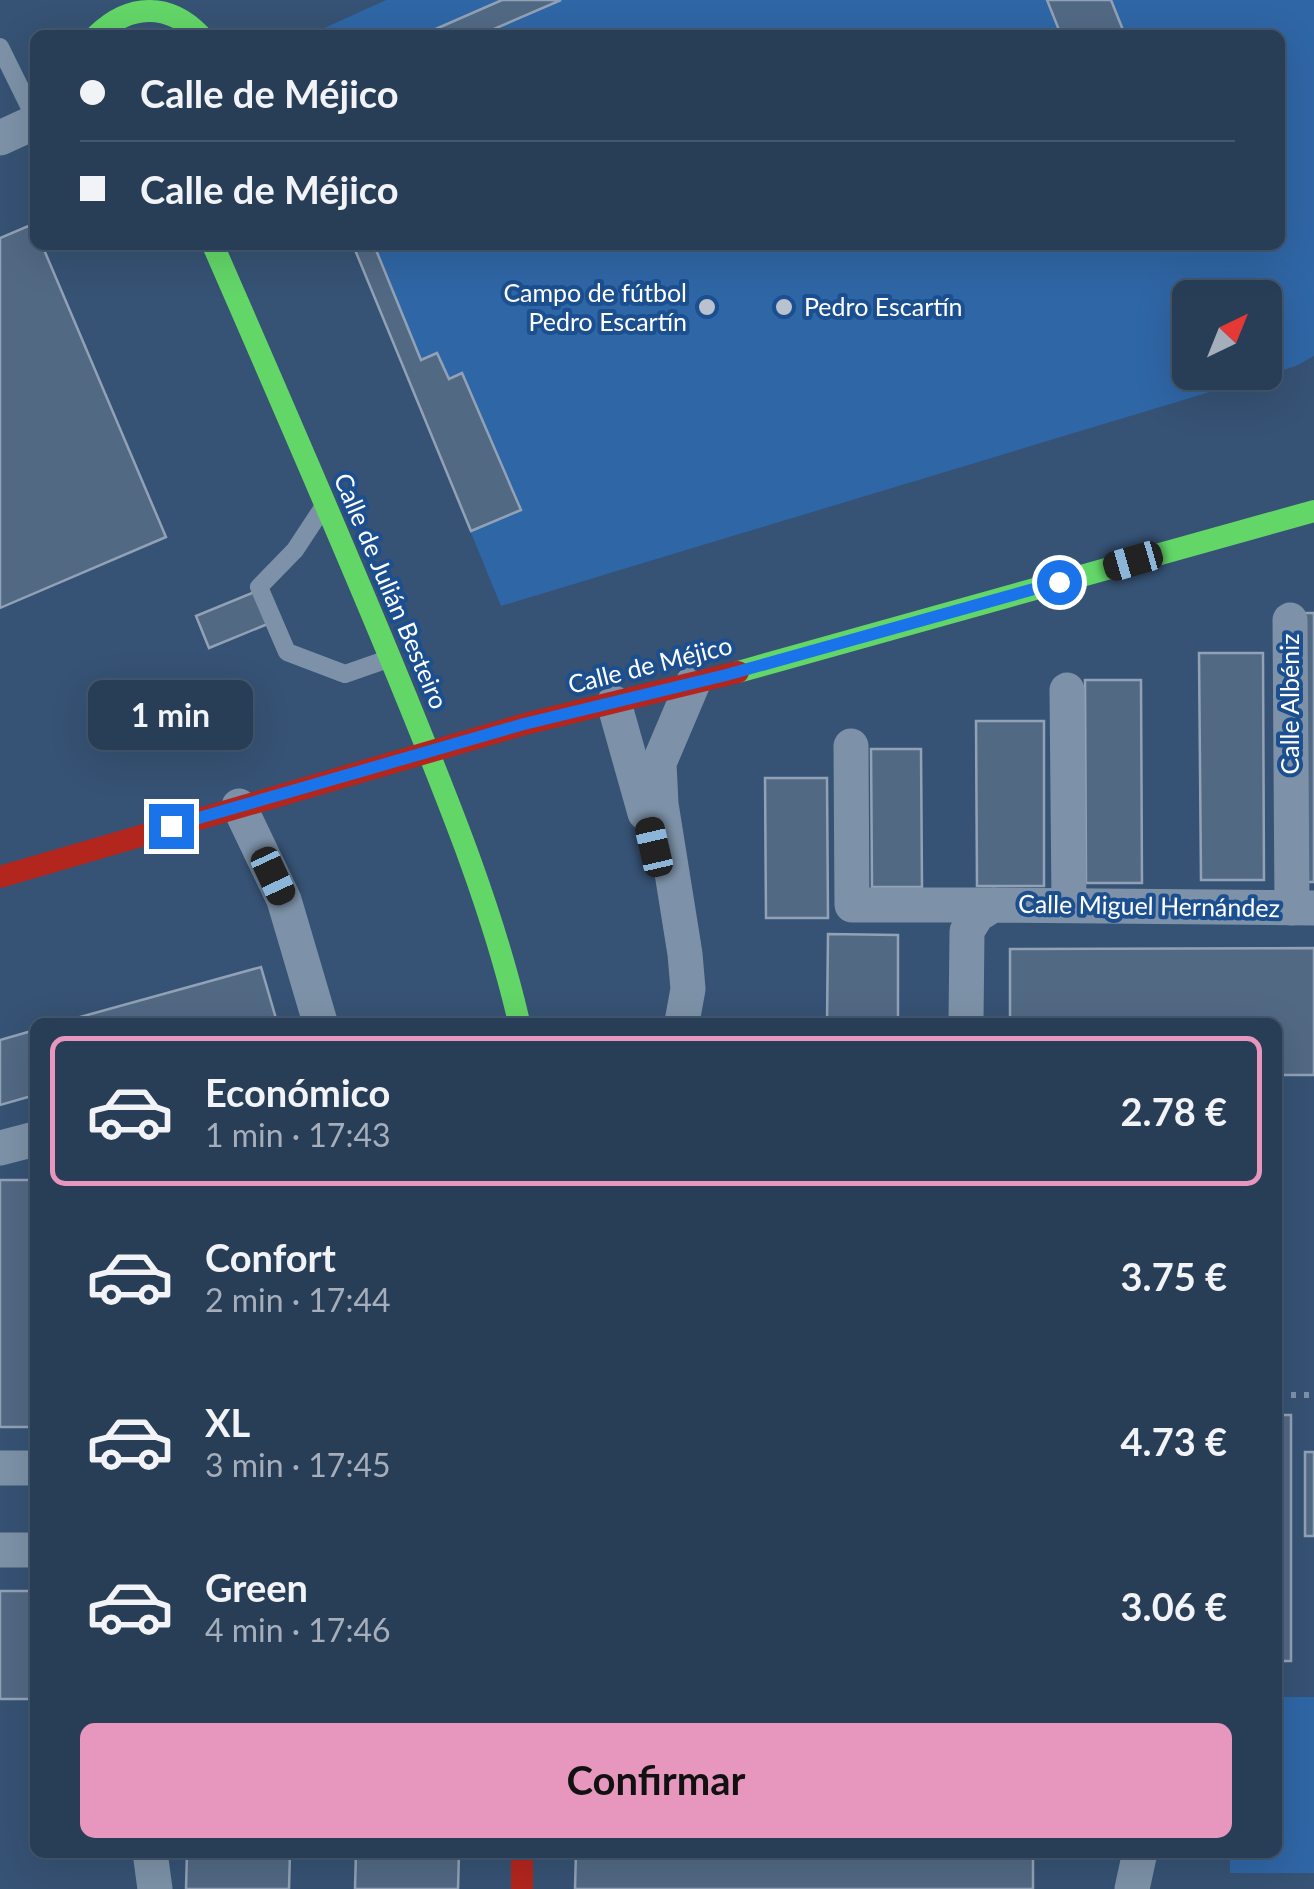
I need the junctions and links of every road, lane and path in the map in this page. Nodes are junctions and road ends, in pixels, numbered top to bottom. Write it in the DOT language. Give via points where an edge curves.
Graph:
graph roads {
  1 [pos="113,8"];
  2 [pos="100,30"];
  3 [pos="195,30"];
  4 [pos="0,46"];
  5 [pos="30,109"];
  6 [pos="30,123"];
  7 [pos="0,138"];
  8 [pos="216,250"];
  9 [pos="325,504"];
  10 [pos="1314,510"];
  11 [pos="1290,620"];
  12 [pos="391,658"];
  13 [pos="693,683"];
  14 [pos="1067,690"];
  15 [pos="614,703"];
  16 [pos="851,746"];
  17 [pos="240,806"];
  18 [pos="0,877"];
  19 [pos="1069,904"];
  20 [pos="993,906"];
  21 [pos="1303,908"];
  22 [pos="685,954"];
  23 [pos="319,1018"];
  24 [pos="517,1018"];
  25 [pos="683,1018"];
  26 [pos="966,1018"];
  27 [pos="30,1140"];
  28 [pos="0,1148"];
  29 [pos="1282,1394"];
  30 [pos="1314,1395"];
  31 [pos="0,1468"];
  32 [pos="30,1468"];
  33 [pos="0,1550"];
  34 [pos="30,1550"];
  35 [pos="151,1858"];
  36 [pos="522,1858"];
  37 [pos="1139,1858"];
  38 [pos="155,1889"];
  39 [pos="522,1889"];
  40 [pos="1132,1889"];
  1 -- 2 [label="street"];
  1 -- 3 [label="street" via="153,8 182,17"];
  4 -- 5 [label="lane"];
  6 -- 7 [label="street"];
  8 -- 9 [label="street, Calle de Julián Besteiro"];
  9 -- 12 [label="street, Calle de Julián Besteiro"];
  9 -- 12 [label="lane" via="295,550 259,587 287,652 345,674"];
  10 -- 13 [label="street, Calle de Méjico"];
  11 -- 21 [label="street, Calle Albéniz"];
  12 -- 24 [label="street, Calle de Julián Besteiro" via="494,919"];
  13 -- 15 [label="street, Calle de Méjico"];
  13 -- 22 [label="street" via="659,763"];
  14 -- 19 [label="street"];
  15 -- 17 [label="street, Calle de Méjico"];
  15 -- 22 [label="street"];
  16 -- 20 [label="street" via="852,906"];
  17 -- 18 [label="street, Calle de Méjico"];
  17 -- 23 [label="street" via="284,900"];
  19 -- 20 [label="street, Calle Miguel Hernández"];
  19 -- 21 [label="street, Calle Miguel Hernández"];
  20 -- 26 [label="street, Calle Miguel Hernández" via="967,931"];
  22 -- 25 [label="street"];
  27 -- 28 [label="street"];
  29 -- 30 [label="path"];
  31 -- 32 [label="street"];
  33 -- 34 [label="street"];
  35 -- 38 [label="street"];
  36 -- 39 [label="street"];
  37 -- 40 [label="street"];
}
